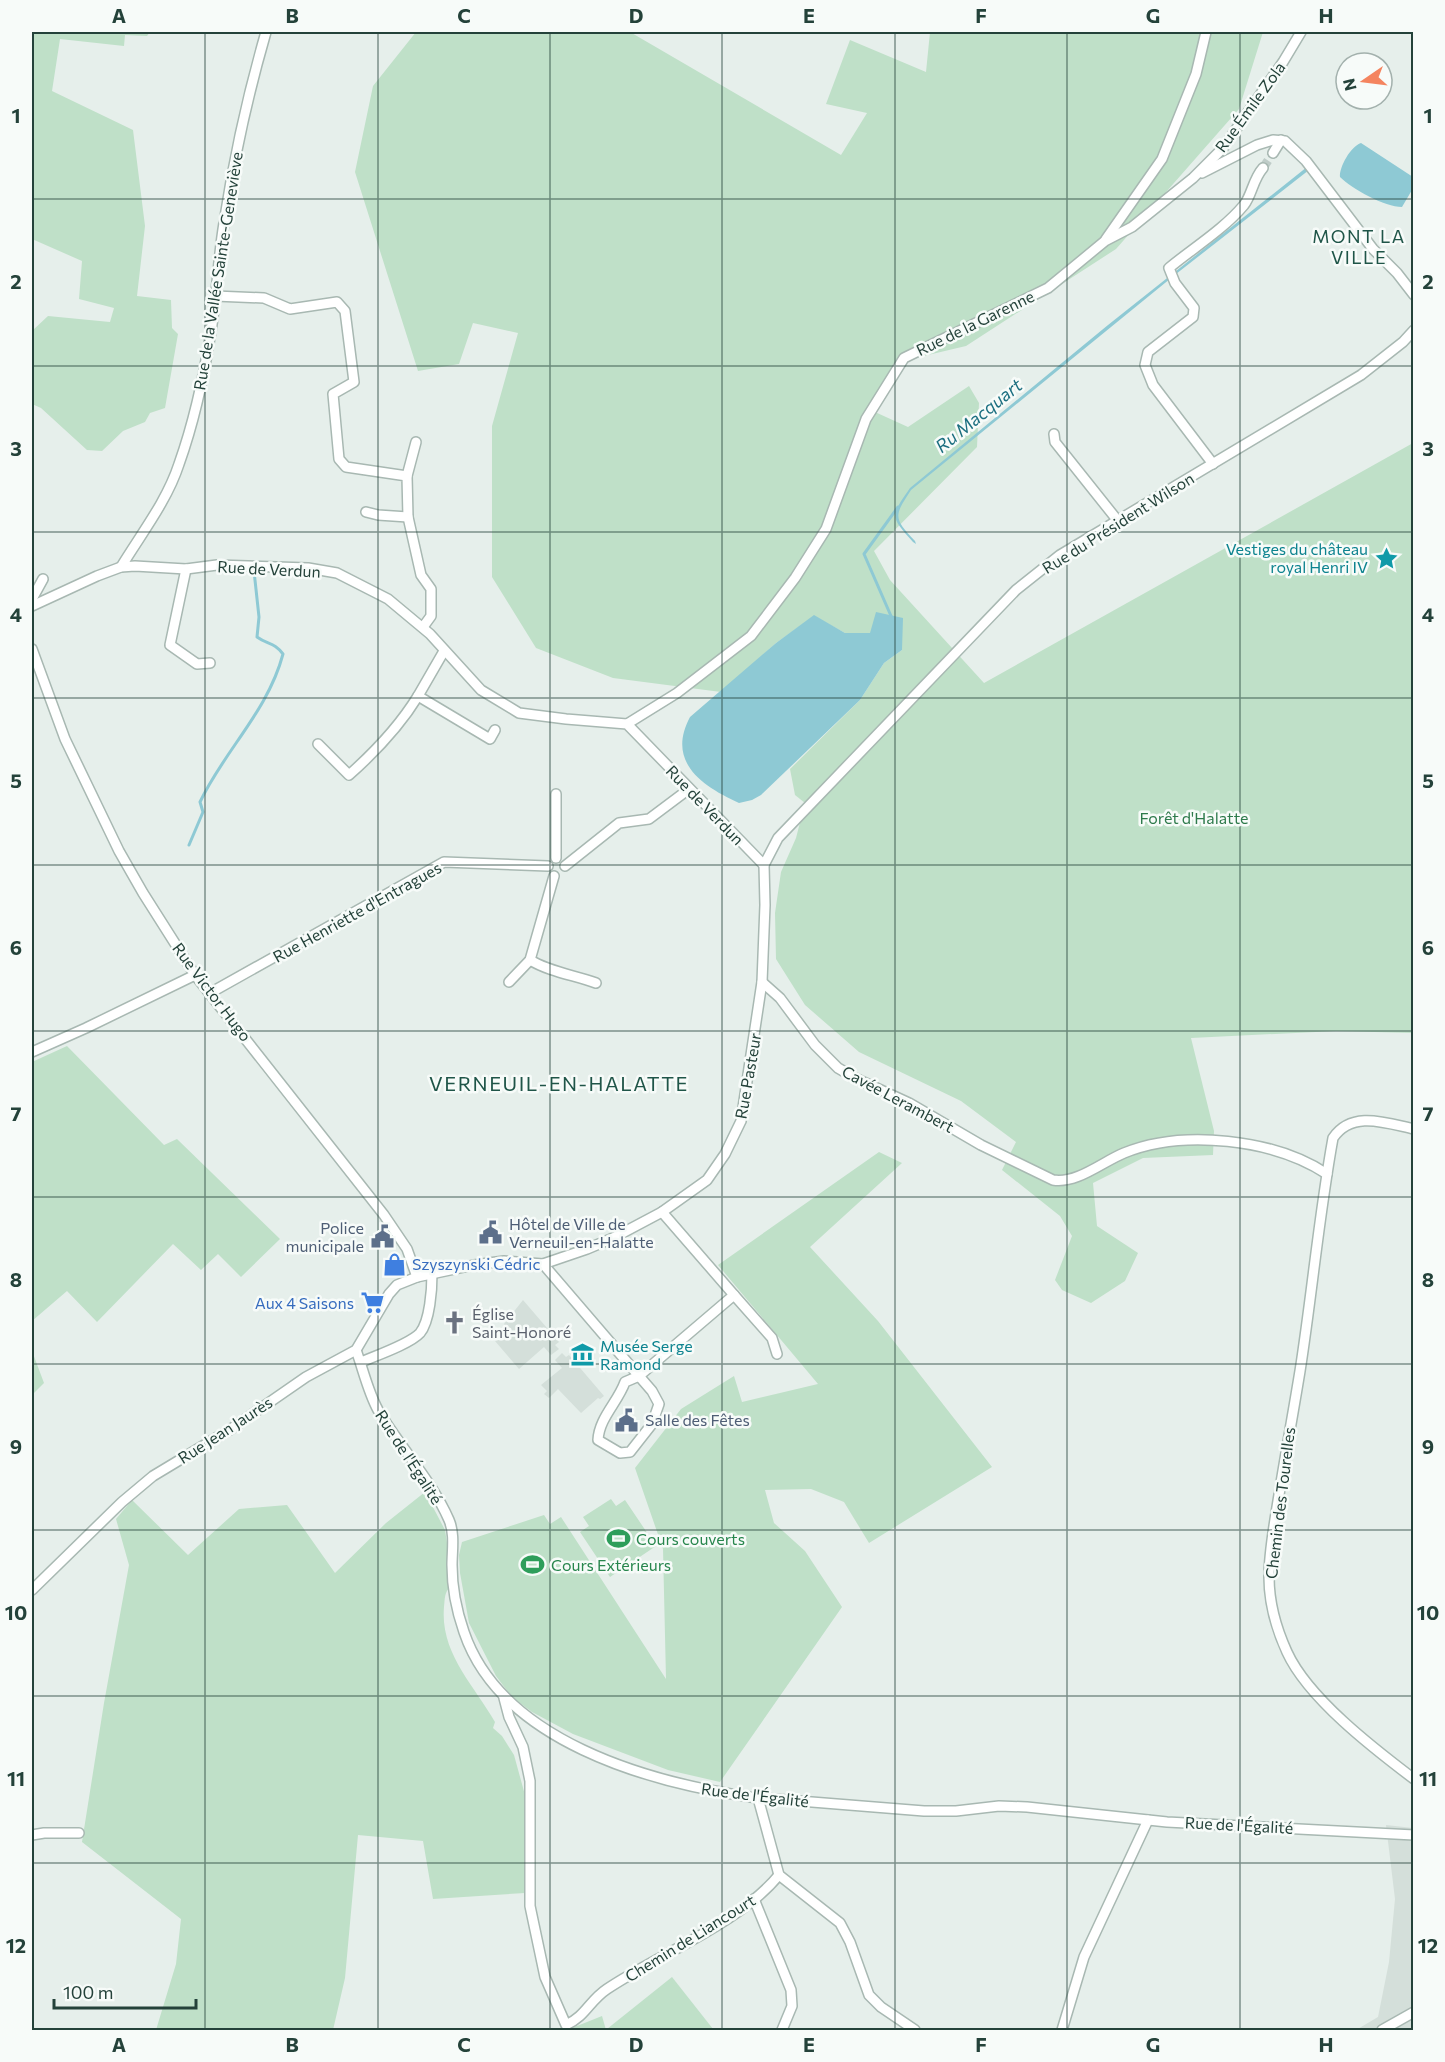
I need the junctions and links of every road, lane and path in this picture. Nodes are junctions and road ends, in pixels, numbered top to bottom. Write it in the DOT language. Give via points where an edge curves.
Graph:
graph roads {
  1 [pos="266,32"];
  2 [pos="1206,32"];
  3 [pos="1301,32"];
  4 [pos="1281,140"];
  5 [pos="1273,153"];
  6 [pos="1263,168"];
  7 [pos="1193,178"];
  8 [pos="1105,241"];
  9 [pos="1396,273"];
  10 [pos="1413,281"];
  11 [pos="1413,295"];
  12 [pos="215,296"];
  13 [pos="1413,330"];
  14 [pos="1054,434"];
  15 [pos="416,442"];
  16 [pos="1213,464"];
  17 [pos="406,476"];
  18 [pos="366,512"];
  19 [pos="408,517"];
  20 [pos="1118,521"];
  21 [pos="121,567"];
  22 [pos="186,569"];
  23 [pos="43,579"];
  24 [pos="32,599"];
  25 [pos="32,606"];
  26 [pos="423,627"];
  27 [pos="32,649"];
  28 [pos="444,651"];
  29 [pos="210,663"];
  30 [pos="418,696"];
  31 [pos="627,724"];
  32 [pos="495,730"];
  33 [pos="318,744"];
  34 [pos="689,789"];
  35 [pos="556,794"];
  36 [pos="556,858"];
  37 [pos="764,865"];
  38 [pos="565,866"];
  39 [pos="548,867"];
  40 [pos="554,876"];
  41 [pos="530,960"];
  42 [pos="195,975"];
  43 [pos="509,981"];
  44 [pos="762,982"];
  45 [pos="596,983"];
  46 [pos="210,993"];
  47 [pos="32,1052"];
  48 [pos="1413,1129"];
  49 [pos="1327,1174"];
  50 [pos="662,1212"];
  51 [pos="543,1264"];
  52 [pos="432,1274"];
  53 [pos="417,1277"];
  54 [pos="734,1295"];
  55 [pos="356,1350"];
  56 [pos="777,1354"];
  57 [pos="361,1362"];
  58 [pos="639,1376"];
  59 [pos="32,1590"];
  60 [pos="503,1695"];
  61 [pos="1413,1779"];
  62 [pos="758,1798"];
  63 [pos="1148,1820"];
  64 [pos="79,1833"];
  65 [pos="32,1835"];
  66 [pos="1413,1835"];
  67 [pos="779,1875"];
  68 [pos="754,1899"];
  69 [pos="1413,2012"];
  70 [pos="782,2031"];
  71 [pos="915,2031"];
  72 [pos="1062,2031"];
  73 [pos="1382,2031"];
  1 -- 12 [label="street, Rue de la Vallée Sainte-Geneviève" via="234,159"];
  2 -- 8 [label="street" via="1196,74 1162,159"];
  3 -- 7 [label="street, Rue Émile Zola" via="1223,148"];
  4 -- 5 [label="street"];
  4 -- 7 [label="street" via="1257,145"];
  4 -- 9 [label="street" via="1306,161"];
  6 -- 16 [label="street" via="1245,204 1168,268 1174,283 1194,308 1193,317 1148,352 1145,365 1153,385"];
  7 -- 8 [label="street" via="1132,227"];
  8 -- 31 [label="street, Rue de la Garenne" via="1048,288 904,358 866,419 826,529 795,578 751,636 677,693"];
  9 -- 10 [label="street"];
  9 -- 11 [label="street"];
  12 -- 17 [label="street" via="264,298 290,309 337,302 345,311 354,382 333,394 339,459 346,467"];
  12 -- 21 [label="street, Rue de la Vallée Sainte-Geneviève" via="199,392 179,465 165,496"];
  13 -- 16 [label="street, Rue du Président Wilson" via="1361,375"];
  14 -- 20 [label="street" via="1055,442"];
  15 -- 17 [label="street"];
  16 -- 20 [label="street, Rue du Président Wilson"];
  17 -- 19 [label="street"];
  18 -- 19 [label="street"];
  19 -- 26 [label="street" via="421,575 430,589 431,616"];
  20 -- 37 [label="street, Rue du Président Wilson" via="1060,555 1016,590 778,838"];
  21 -- 22 [label="street, Rue de Verdun"];
  21 -- 25 [label="street, Rue de Verdun"];
  22 -- 26 [label="street, Rue de Verdun" via="217,565 308,568 338,573 388,599"];
  22 -- 29 [label="street" via="170,645 197,664"];
  23 -- 24 [label="street"];
  26 -- 28 [label="street, Rue de Verdun"];
  27 -- 42 [label="street, Rue Victor Hugo" via="65,739 119,851"];
  28 -- 30 [label="street"];
  28 -- 31 [label="street, Rue de Verdun" via="481,690 519,712"];
  30 -- 32 [label="street" via="490,739"];
  30 -- 33 [label="street" via="379,748 349,775"];
  31 -- 34 [label="street, Rue de Verdun"];
  34 -- 37 [label="street, Rue de Verdun"];
  34 -- 38 [label="street" via="649,819 619,823"];
  35 -- 36 [label="street"];
  36 -- 38 [label="street"];
  36 -- 39 [label="street"];
  37 -- 44 [label="street, Rue Pasteur"];
  38 -- 40 [label="street" via="562,874"];
  39 -- 40 [label="street"];
  39 -- 46 [label="street, Rue Henriette d'Entragues" via="444,862"];
  40 -- 41 [label="street"];
  41 -- 43 [label="street"];
  41 -- 45 [label="street" via="544,969"];
  42 -- 46 [label="street, Rue Victor Hugo"];
  42 -- 47 [label="street"];
  44 -- 49 [label="street, Cavée Lerambert" via="838,1068 1043,1176 1060,1181 1126,1153 1174,1141 1260,1147 1292,1155"];
  44 -- 50 [label="street, Rue Pasteur" via="747,1094 733,1140 707,1180"];
  46 -- 53 [label="street, Rue Victor Hugo" via="384,1215 407,1249"];
  48 -- 49 [label="street, Chemin des Tourelles" via="1373,1121 1346,1124 1333,1138"];
  49 -- 61 [label="street, Chemin des Tourelles" via="1271,1549 1271,1604 1279,1635 1308,1686"];
  50 -- 51 [label="street, Rue Pasteur" via="604,1242"];
  50 -- 54 [label="street"];
  51 -- 52 [label="street, Rue Pasteur" via="504,1261"];
  51 -- 58 [label="street"];
  52 -- 53 [label="street, Rue Pasteur"];
  52 -- 57 [label="street" via="431,1301 420,1333"];
  53 -- 55 [label="street" via="397,1285 389,1294"];
  54 -- 56 [label="street" via="772,1338"];
  54 -- 58 [label="street"];
  55 -- 57 [label="street, Rue de l'Égalité"];
  55 -- 59 [label="street, Rue Jean Jaurès" via="306,1377 153,1476"];
  57 -- 60 [label="street, Rue de l'Égalité" via="376,1407 450,1522 453,1580 463,1630 472,1652"];
  58 -- 58 [label="street" via="659,1404 651,1424 630,1452 620,1453 598,1440 599,1427 620,1397 625,1382"];
  60 -- 62 [label="street, Rue de l'Égalité" via="537,1724 610,1761 684,1785"];
  60 -- 68 [label="street, Chemin de Liancourt" via="523,1747 530,1781 530,1906 545,1977 566,2025 578,2019 605,1990 721,1923"];
  62 -- 63 [label="street, Rue de l'Égalité" via="924,1810 1027,1807"];
  62 -- 67 [label="street"];
  63 -- 66 [label="street, Rue de l'Égalité"];
  63 -- 72 [label="street" via="1084,1957"];
  64 -- 65 [label="street"];
  67 -- 68 [label="street, Chemin de Liancourt"];
  67 -- 71 [label="street" via="840,1923 871,1999"];
  68 -- 70 [label="street" via="791,1990 792,2006"];
  69 -- 73 [label="street"];
}
